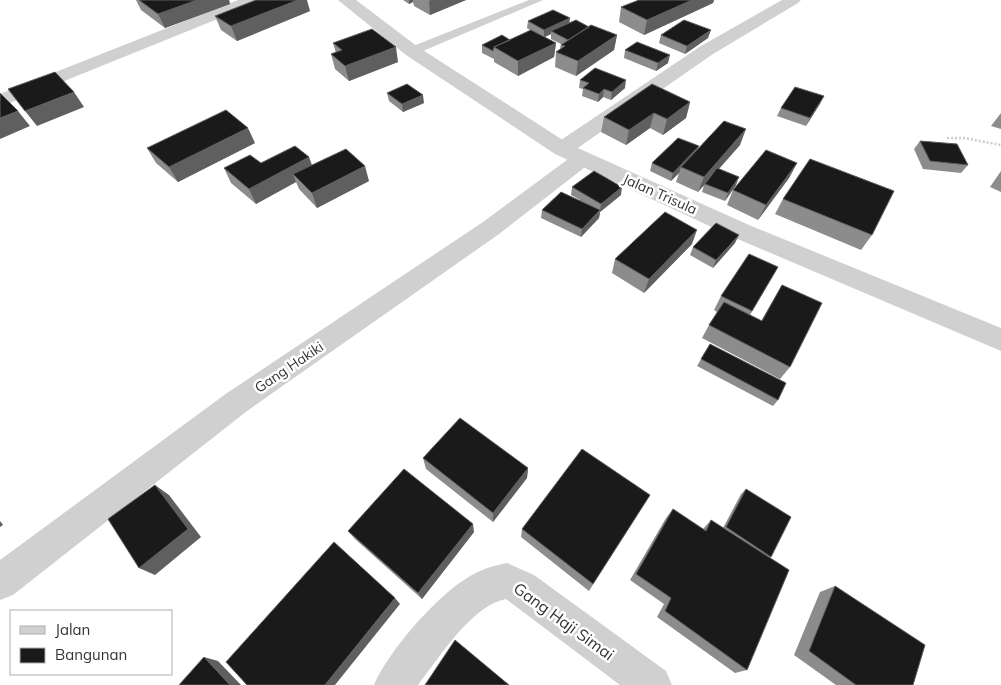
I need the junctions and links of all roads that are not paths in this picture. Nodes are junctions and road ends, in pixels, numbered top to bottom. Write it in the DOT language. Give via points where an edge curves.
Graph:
graph roads {
  1 [pos="252,0"];
  2 [pos="538,0"];
  3 [pos="793,0"];
  4 [pos="351,1"];
  5 [pos="412,51"];
  6 [pos="0,101"];
  7 [pos="572,154"];
  8 [pos="1001,340"];
  9 [pos="0,582"];
  10 [pos="394,685"];
  11 [pos="652,685"];
  1 -- 6 [label="street"];
  2 -- 5 [label="lane"];
  3 -- 7 [label="street, Gang Hakiki" via="707,50"];
  4 -- 5 [label="street, Jalan Trisula"];
  5 -- 7 [label="street, Jalan Trisula"];
  7 -- 8 [label="street, Jalan Trisula" via="741,231"];
  7 -- 9 [label="street, Gang Hakiki" via="492,228 237,402"];
  10 -- 11 [label="street, Gang Haji Simai" via="461,603 487,586 508,581"];
}
